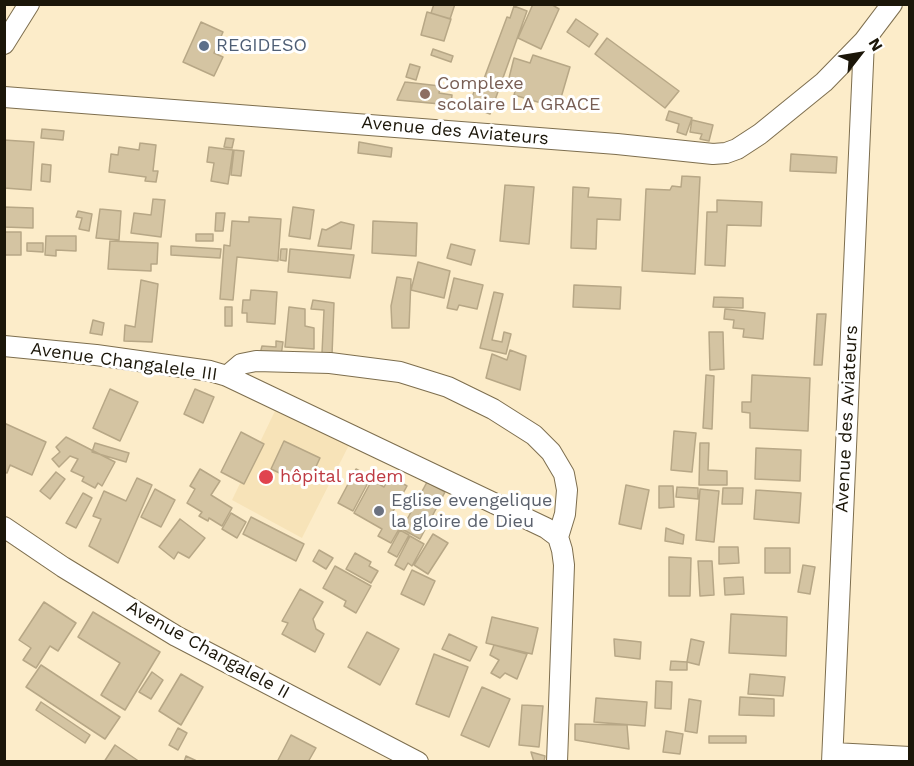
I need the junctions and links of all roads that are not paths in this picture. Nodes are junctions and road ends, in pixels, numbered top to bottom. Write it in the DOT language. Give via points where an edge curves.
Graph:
graph roads {
  1 [pos="29,4"];
  2 [pos="892,4"];
  3 [pos="864,41"];
  4 [pos="4,44"];
  5 [pos="4,97"];
  6 [pos="4,346"];
  7 [pos="227,376"];
  8 [pos="4,527"];
  9 [pos="558,537"];
  10 [pos="833,757"];
  11 [pos="909,757"];
  12 [pos="418,762"];
  13 [pos="557,762"];
  1 -- 4 [label="street"];
  2 -- 3 [label="street, Avenue des Aviateurs"];
  3 -- 5 [label="street, Avenue des Aviateurs" via="824,82 760,134 737,149 713,154"];
  3 -- 10 [label="street, Avenue des Aviateurs"];
  6 -- 7 [label="street, Avenue Changalele III"];
  7 -- 9 [label="street, Avenue Changalele III"];
  7 -- 9 [label="street" via="241,364 256,361 330,363 400,372 448,387 493,409 534,435 551,452 564,474 567,490"];
  8 -- 12 [label="street, Avenue Changalele II" via="176,636"];
  9 -- 13 [label="street" via="564,565"];
  10 -- 11 [label="street"];
}
